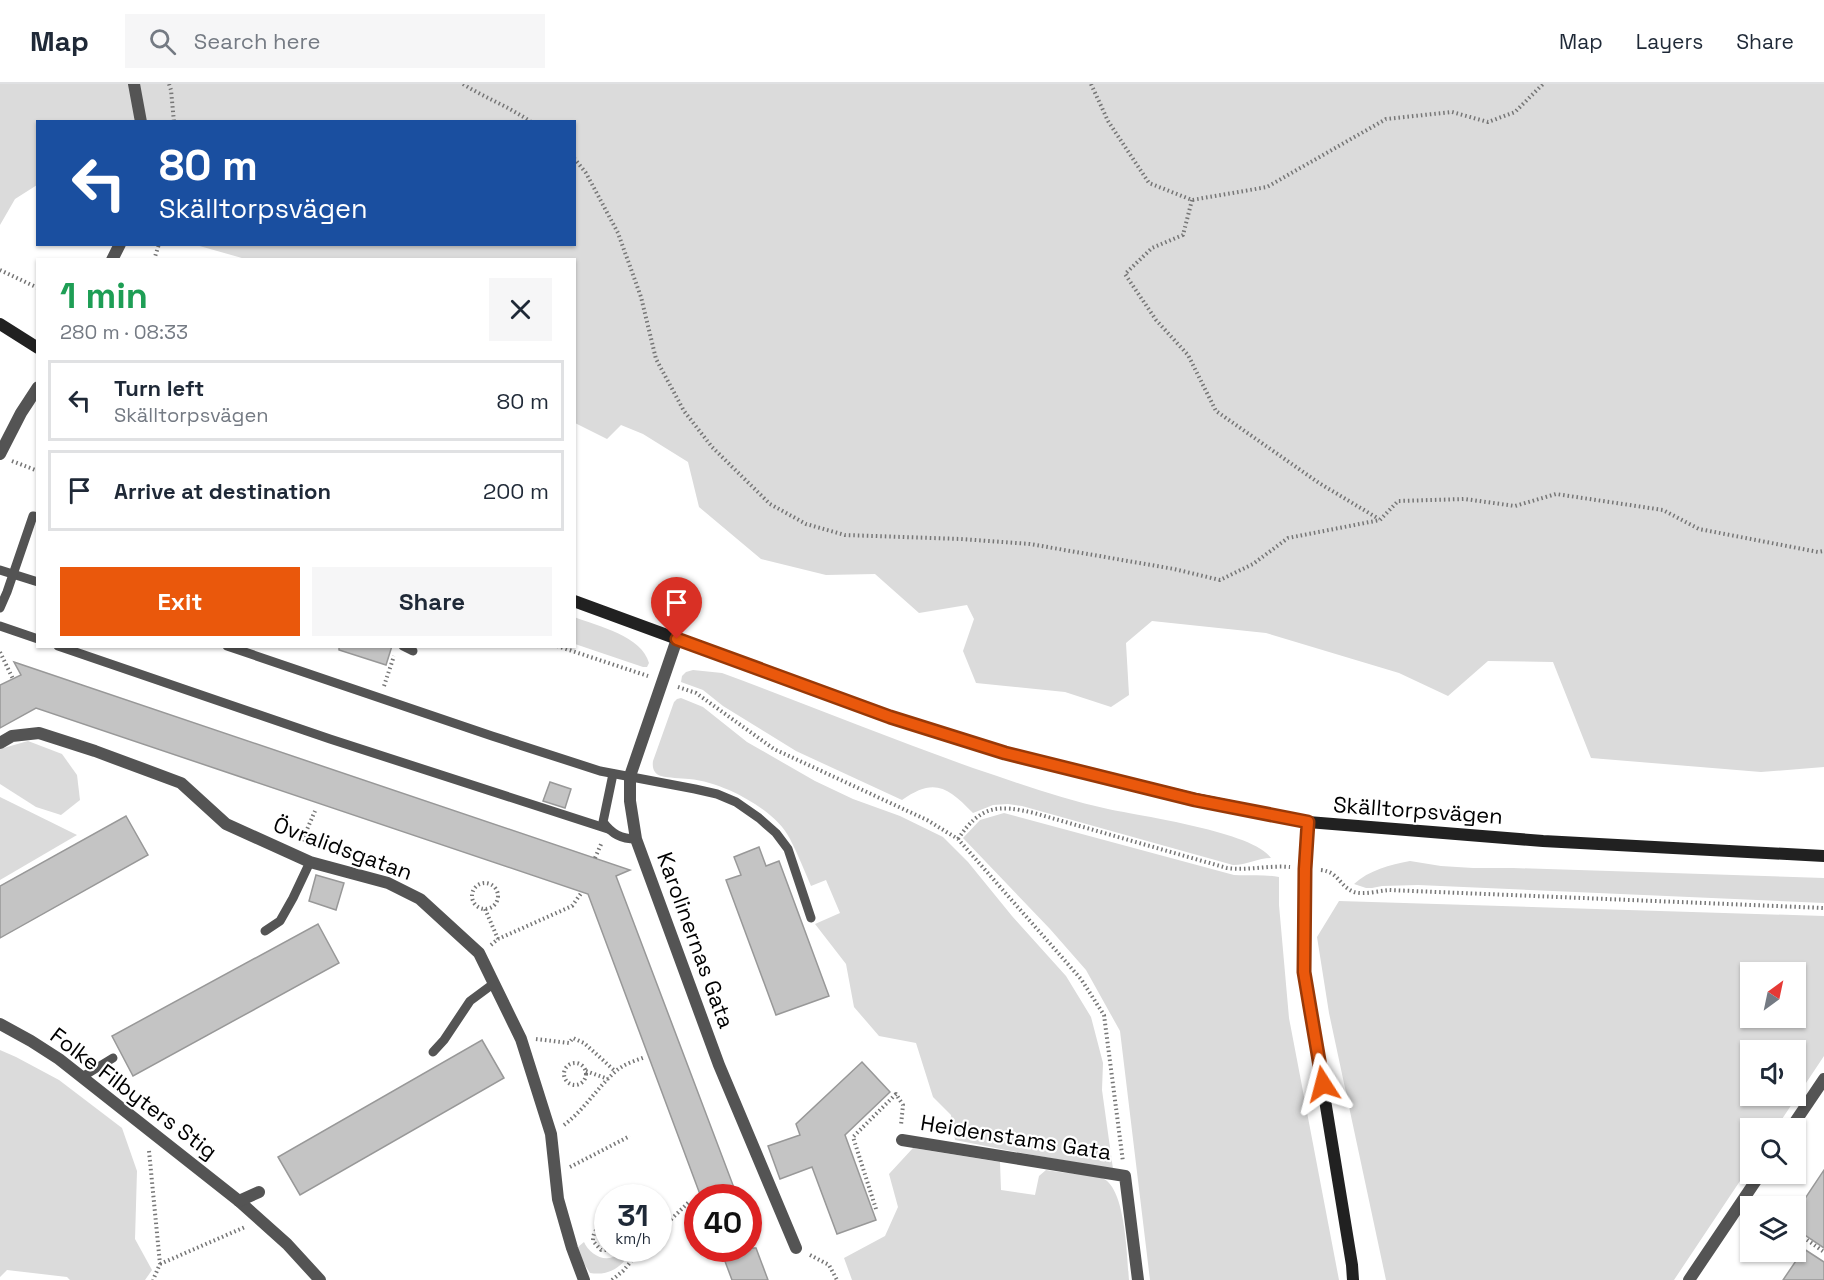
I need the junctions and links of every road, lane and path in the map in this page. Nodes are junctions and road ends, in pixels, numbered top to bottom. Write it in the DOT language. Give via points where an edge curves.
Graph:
graph roads {
  1 [pos="134,84"];
  2 [pos="169,84"];
  3 [pos="463,84"];
  4 [pos="1091,84"];
  5 [pos="1543,84"];
  6 [pos="141,120"];
  7 [pos="174,120"];
  8 [pos="528,120"];
  9 [pos="576,160"];
  10 [pos="1192,200"];
  11 [pos="0,270"];
  12 [pos="36,287"];
  13 [pos="0,324"];
  14 [pos="36,347"];
  15 [pos="36,390"];
  16 [pos="5,457"];
  17 [pos="36,470"];
  18 [pos="36,517"];
  19 [pos="1380,520"];
  20 [pos="1824,551"];
  21 [pos="0,570"];
  22 [pos="13,574"];
  23 [pos="36,581"];
  24 [pos="576,603"];
  25 [pos="0,608"];
  26 [pos="0,626"];
  27 [pos="36,638"];
  28 [pos="677,639"];
  29 [pos="64,648"];
  30 [pos="233,648"];
  31 [pos="407,648"];
  32 [pos="563,648"];
  33 [pos="413,651"];
  34 [pos="0,652"];
  35 [pos="393,659"];
  36 [pos="389,671"];
  37 [pos="13,679"];
  38 [pos="663,682"];
  39 [pos="0,743"];
  40 [pos="613,774"];
  41 [pos="630,776"];
  42 [pos="315,812"];
  43 [pos="1308,822"];
  44 [pos="608,829"];
  45 [pos="636,839"];
  46 [pos="958,839"];
  47 [pos="294,855"];
  48 [pos="1824,856"];
  49 [pos="310,862"];
  50 [pos="1305,869"];
  51 [pos="582,892"];
  52 [pos="1824,908"];
  53 [pos="485,909"];
  54 [pos="811,918"];
  55 [pos="266,931"];
  56 [pos="498,939"];
  57 [pos="479,953"];
  58 [pos="493,984"];
  59 [pos="0,1024"];
  60 [pos="521,1039"];
  61 [pos="433,1052"];
  62 [pos="645,1057"];
  63 [pos="113,1058"];
  64 [pos="586,1071"];
  65 [pos="615,1071"];
  66 [pos="82,1077"];
  67 [pos="608,1079"];
  68 [pos="1824,1079"];
  69 [pos="1798,1118"];
  70 [pos="154,1134"];
  71 [pos="551,1134"];
  72 [pos="630,1136"];
  73 [pos="902,1140"];
  74 [pos="556,1174"];
  75 [pos="1125,1176"];
  76 [pos="1754,1184"];
  77 [pos="259,1192"];
  78 [pos="239,1201"];
  79 [pos="684,1206"];
  80 [pos="876,1209"];
  81 [pos="259,1218"];
  82 [pos="672,1218"];
  83 [pos="1806,1239"];
  84 [pos="796,1248"];
  85 [pos="1824,1252"];
  86 [pos="630,1262"];
  87 [pos="160,1264"];
  88 [pos="153,1280"];
  89 [pos="320,1280"];
  90 [pos="584,1280"];
  91 [pos="612,1280"];
  92 [pos="837,1280"];
  93 [pos="1138,1280"];
  94 [pos="1353,1280"];
  95 [pos="1689,1280"];
  1 -- 6 [label="street"];
  2 -- 7 [label="path"];
  3 -- 8 [label="path"];
  4 -- 10 [label="path" via="1108,121 1149,183"];
  5 -- 10 [label="path" via="1515,112 1488,122 1452,112 1386,119 1267,187"];
  9 -- 19 [label="path" via="618,233 641,297 656,359 684,411 712,447 770,504 806,524 845,535 1030,544 1174,568 1220,580 1252,564 1288,538"];
  10 -- 19 [label="path" via="1183,235 1152,248 1125,273 1156,320 1188,355 1216,411"];
  11 -- 12 [label="path"];
  13 -- 14 [label="street"];
  15 -- 16 [label="street" via="21,413"];
  16 -- 17 [label="path"];
  18 -- 22 [label="lane" via="33,516"];
  19 -- 20 [label="path" via="1398,501 1465,499 1515,506 1556,494 1663,510 1699,529"];
  21 -- 22 [label="lane"];
  22 -- 23 [label="lane"];
  22 -- 25 [label="lane"];
  24 -- 28 [label="street, Skälltorpsvägen"];
  26 -- 27 [label="lane"];
  28 -- 38 [label="street, Karolinernas Gata"];
  28 -- 43 [label="street, Skälltorpsvägen" via="890,717 1005,753 1195,800"];
  29 -- 44 [label="lane"];
  30 -- 40 [label="lane"];
  31 -- 33 [label="lane"];
  32 -- 38 [label="path"];
  34 -- 37 [label="path"];
  35 -- 36 [label="path"];
  38 -- 41 [label="street, Karolinernas Gata"];
  38 -- 46 [label="path" via="696,693 774,749 927,819"];
  39 -- 47 [label="street, Övralidsgatan" via="12,736 39,733 181,783 226,824"];
  40 -- 41 [label="lane"];
  40 -- 44 [label="lane" via="603,817"];
  41 -- 45 [label="street, Karolinernas Gata"];
  41 -- 54 [label="lane" via="717,794 736,801 759,818 788,849"];
  42 -- 47 [label="path"];
  43 -- 48 [label="street, Skälltorpsvägen" via="1544,841"];
  43 -- 50 [label="street"];
  44 -- 45 [label="lane" via="626,839"];
  45 -- 84 [label="street, Karolinernas Gata" via="719,1065"];
  46 -- 50 [label="path" via="975,817 1004,808 1227,868"];
  46 -- 75 [label="path" via="1081,979 1104,1015"];
  47 -- 49 [label="street, Övralidsgatan"];
  49 -- 55 [label="lane" via="280,921"];
  49 -- 57 [label="street, Övralidsgatan" via="388,883 420,899"];
  50 -- 52 [label="path" via="1330,871 1349,889 1365,893 1389,890"];
  50 -- 94 [label="street" via="1304,972"];
  51 -- 56 [label="path" via="572,906"];
  53 -- 53 [label="path" via="494,906 498,895 486,883 477,885 472,896 477,906"];
  53 -- 56 [label="path"];
  56 -- 57 [label="path"];
  57 -- 58 [label="street, Övralidsgatan"];
  58 -- 60 [label="street, Övralidsgatan"];
  58 -- 61 [label="lane" via="470,1001"];
  59 -- 66 [label="street, Folke Filbyters Stig"];
  60 -- 65 [label="path" via="569,1043 573,1038"];
  60 -- 71 [label="street, Övralidsgatan"];
  62 -- 65 [label="path"];
  63 -- 66 [label="lane"];
  64 -- 64 [label="path" via="582,1065 572,1063 566,1067 564,1077 571,1084 578,1084"];
  64 -- 67 [label="path"];
  65 -- 67 [label="path"];
  66 -- 70 [label="street, Folke Filbyters Stig"];
  67 -- 71 [label="path" via="567,1123"];
  68 -- 69 [label="street"];
  70 -- 78 [label="street, Folke Filbyters Stig"];
  70 -- 87 [label="path" via="148,1143"];
  71 -- 74 [label="street, Övralidsgatan"];
  72 -- 74 [label="path"];
  73 -- 75 [label="street, Heidenstams Gata"];
  73 -- 80 [label="path" via="896,1136 903,1105 896,1094 853,1137"];
  74 -- 90 [label="street, Övralidsgatan" via="558,1199"];
  75 -- 93 [label="street, Heidenstams Gata"];
  76 -- 95 [label="street"];
  77 -- 78 [label="street"];
  78 -- 81 [label="street, Folke Filbyters Stig"];
  79 -- 82 [label="path"];
  81 -- 87 [label="path"];
  81 -- 89 [label="street, Folke Filbyters Stig"];
  83 -- 85 [label="path"];
  84 -- 92 [label="path" via="830,1265"];
  86 -- 91 [label="path"];
  87 -- 88 [label="path"];
}
